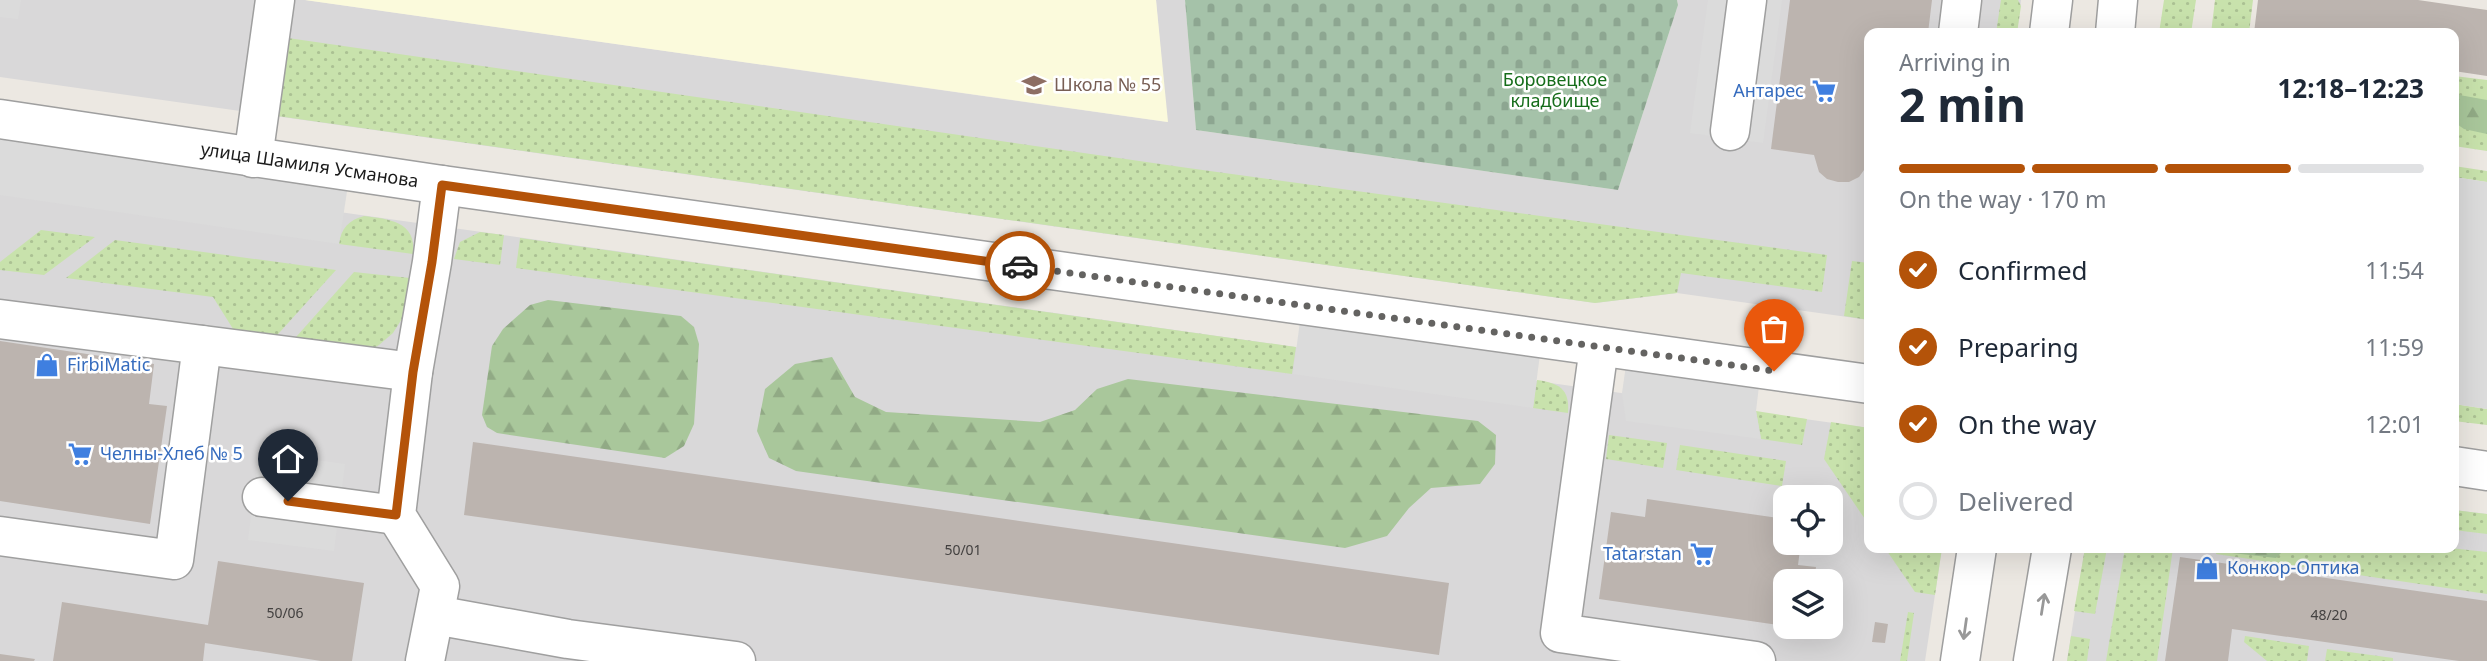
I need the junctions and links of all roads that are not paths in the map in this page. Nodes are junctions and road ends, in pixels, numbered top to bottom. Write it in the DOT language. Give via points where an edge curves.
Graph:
graph roads {
  1 [pos="275,0"];
  2 [pos="1747,0"];
  3 [pos="1962,0"];
  4 [pos="2053,0"];
  5 [pos="2118,0"];
  6 [pos="1959,28"];
  7 [pos="2050,28"];
  8 [pos="2115,28"];
  9 [pos="0,119"];
  10 [pos="1730,131"];
  11 [pos="253,158"];
  12 [pos="442,185"];
  13 [pos="0,319"];
  14 [pos="202,345"];
  15 [pos="1599,347"];
  16 [pos="413,372"];
  17 [pos="1864,383"];
  18 [pos="2459,467"];
  19 [pos="2487,471"];
  20 [pos="262,498"];
  21 [pos="396,515"];
  22 [pos="0,536"];
  23 [pos="1976,553"];
  24 [pos="2051,553"];
  25 [pos="435,615"];
  26 [pos="567,650"];
  27 [pos="425,661"];
  28 [pos="736,661"];
  29 [pos="1756,661"];
  30 [pos="1960,661"];
  31 [pos="2033,661"];
  1 -- 11 [label="street"];
  2 -- 10 [label="street"];
  3 -- 6 [label="street"];
  4 -- 7 [label="street"];
  5 -- 8 [label="street"];
  9 -- 11 [label="street, улица Шамиля Усманова"];
  11 -- 12 [label="street, улица Шамиля Усманова"];
  12 -- 15 [label="street, улица Шамиля Усманова"];
  12 -- 16 [label="street"];
  13 -- 14 [label="street"];
  14 -- 16 [label="street"];
  14 -- 22 [label="street" via="174,561"];
  15 -- 17 [label="street, улица Шамиля Усманова"];
  15 -- 29 [label="street" via="1560,633"];
  16 -- 21 [label="street"];
  18 -- 19 [label="street"];
  20 -- 21 [label="street"];
  21 -- 25 [label="street" via="440,586"];
  23 -- 30 [label="street, one-way"];
  31 -- 24 [label="street, one-way"];
  25 -- 26 [label="street"];
  25 -- 27 [label="street"];
  26 -- 28 [label="street"];
}
